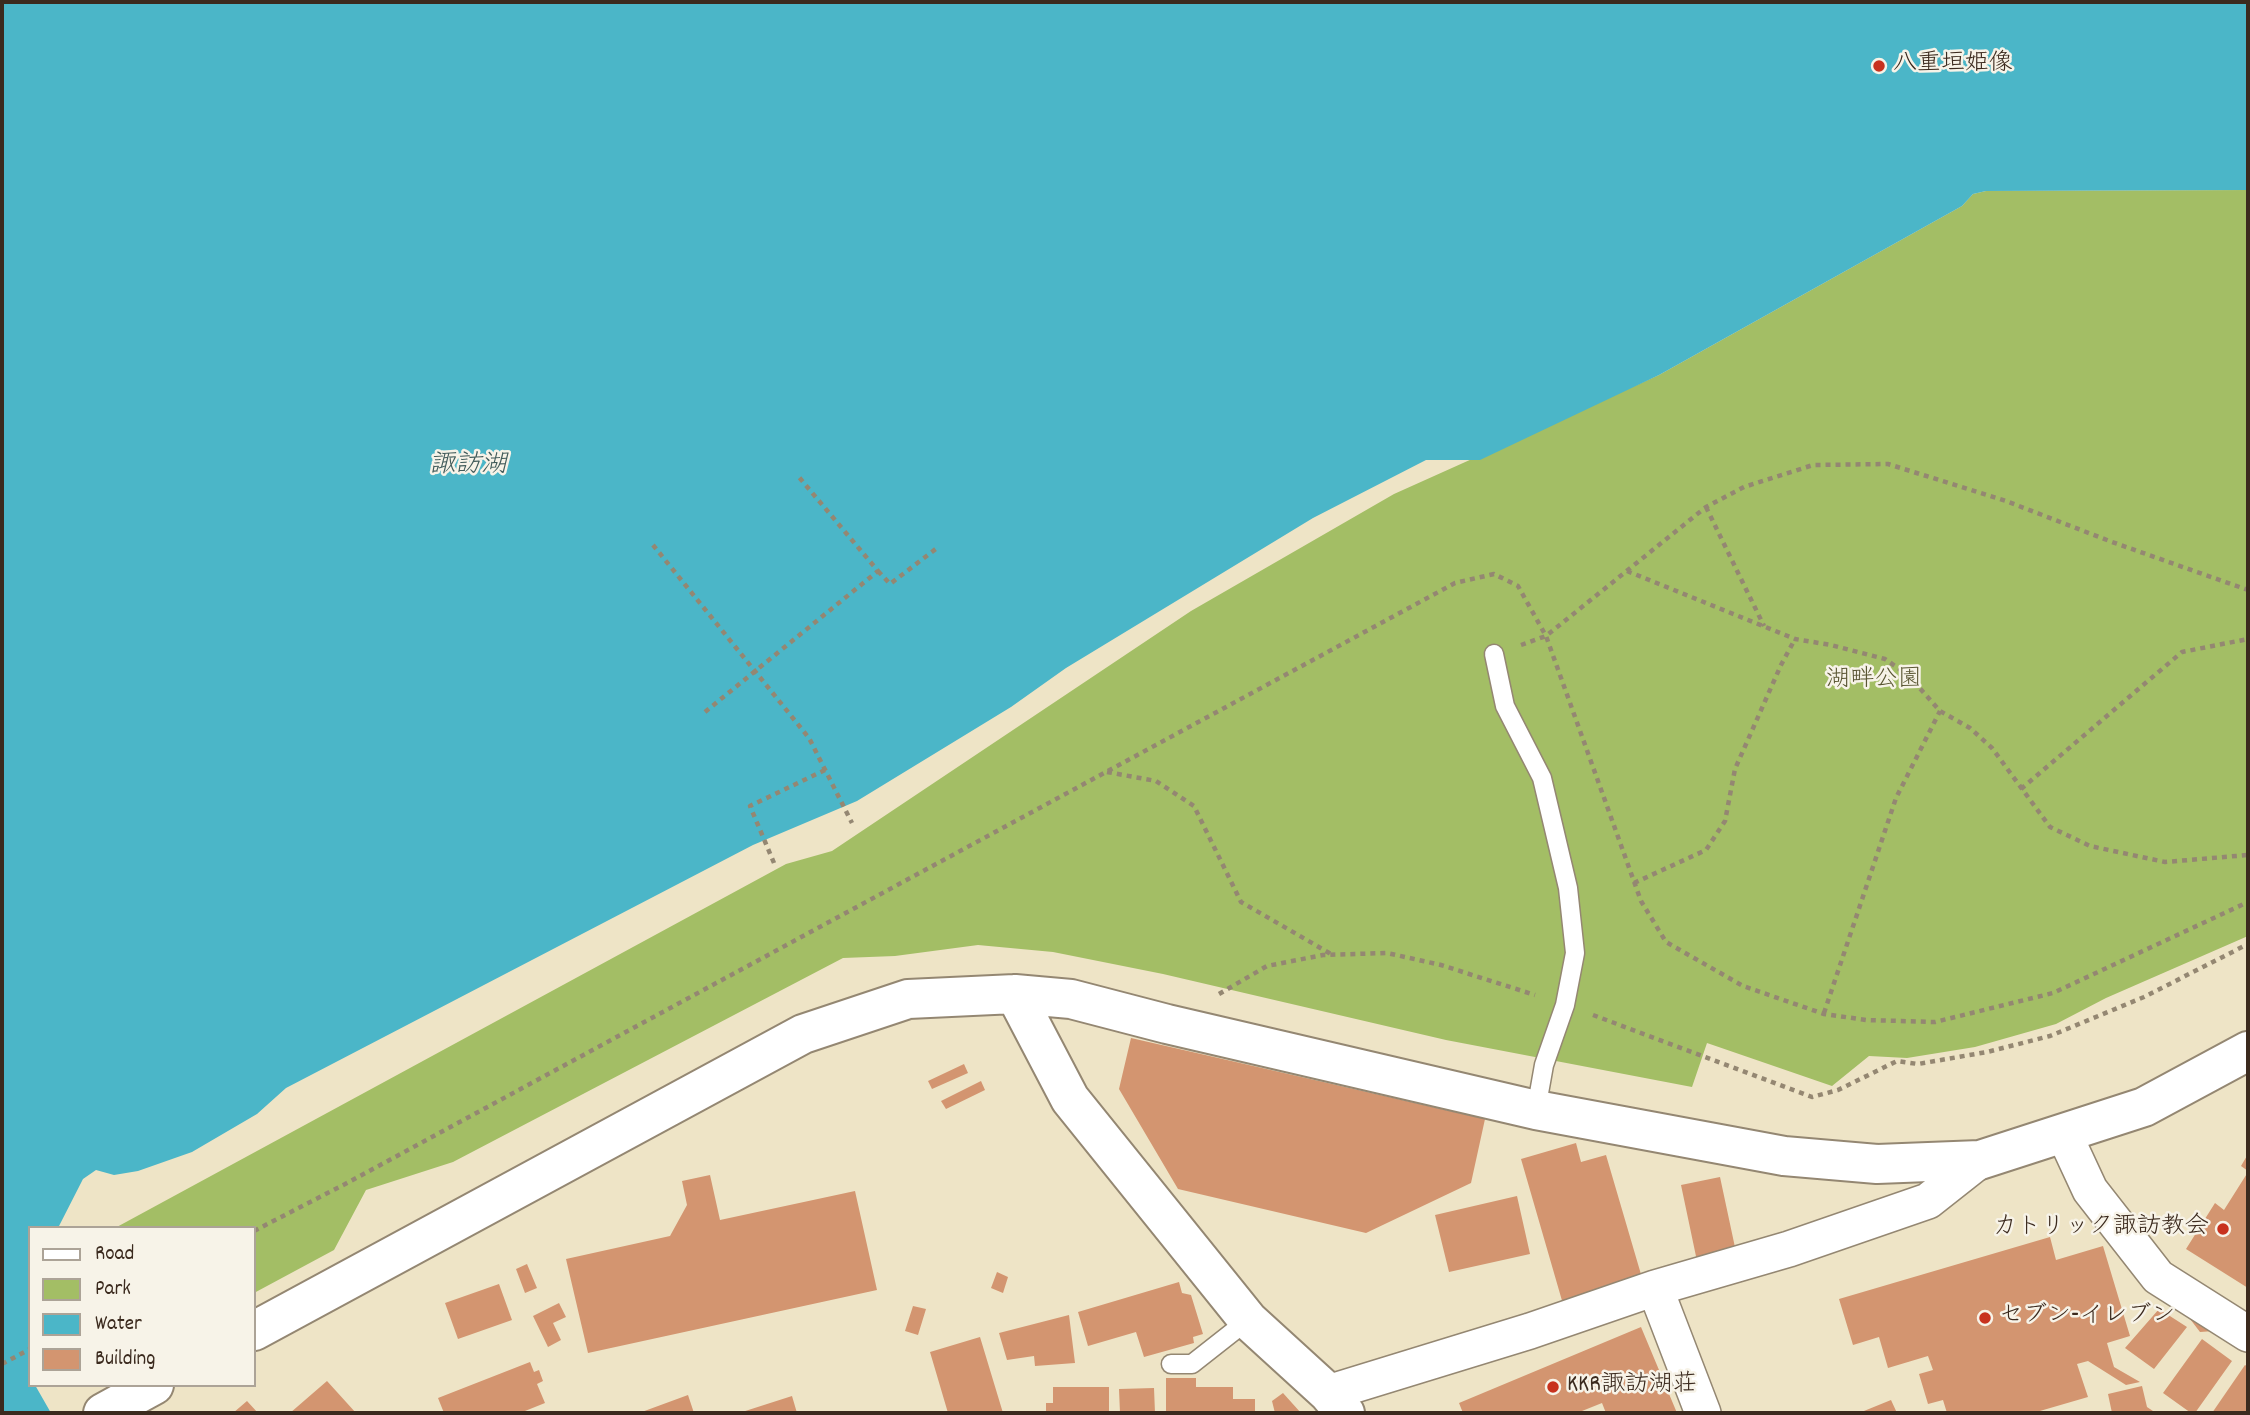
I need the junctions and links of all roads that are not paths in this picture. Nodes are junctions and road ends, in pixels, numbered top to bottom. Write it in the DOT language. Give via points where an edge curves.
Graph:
graph roads {
  1 [pos="1493,654"];
  2 [pos="1015,994"];
  3 [pos="2248,1051"];
  4 [pos="1536,1110"];
  5 [pos="2064,1134"];
  6 [pos="1980,1160"];
  7 [pos="1655,1288"];
  8 [pos="1248,1320"];
  9 [pos="256,1330"];
  10 [pos="2248,1334"];
  11 [pos="1171,1364"];
  12 [pos="1336,1403"];
  13 [pos="1703,1413"];
  1 -- 4 [label="lane" via="1505,706 1542,778 1568,888 1575,953"];
  2 -- 4 [label="street" via="1071,999"];
  2 -- 8 [label="street" via="1070,1099"];
  2 -- 9 [label="street" via="908,999 803,1034"];
  3 -- 5 [label="street" via="2144,1107"];
  4 -- 6 [label="street" via="1784,1156 1877,1164"];
  5 -- 6 [label="street"];
  5 -- 10 [label="street" via="2090,1190 2158,1278"];
  6 -- 7 [label="street" via="1928,1201 1789,1249"];
  7 -- 12 [label="street"];
  7 -- 13 [label="street"];
  8 -- 11 [label="lane" via="1192,1364"];
  8 -- 12 [label="street"];
}
